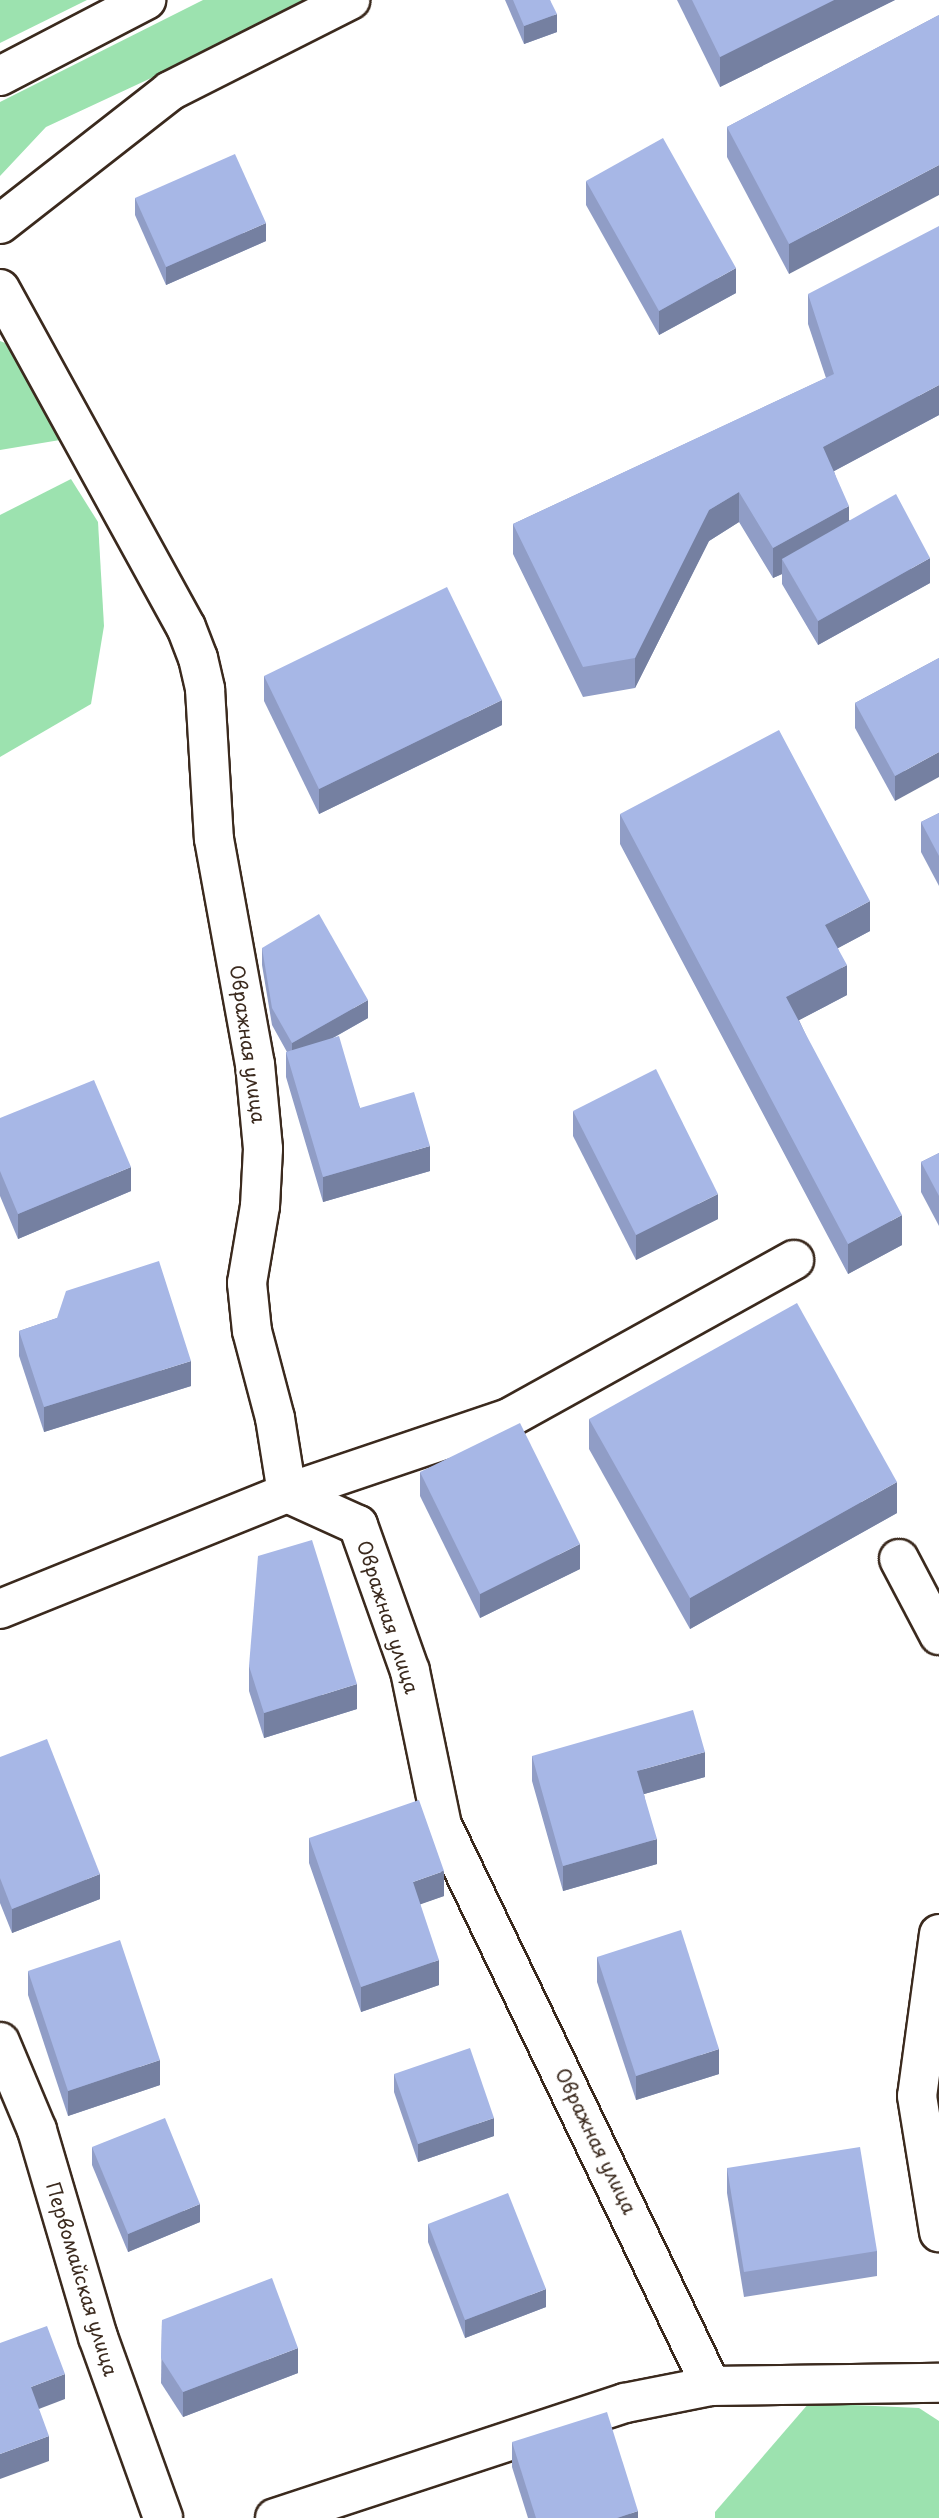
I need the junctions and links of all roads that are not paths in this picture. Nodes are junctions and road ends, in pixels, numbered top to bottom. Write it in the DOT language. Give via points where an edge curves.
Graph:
graph roads {
  1 [pos="146,0"];
  2 [pos="351,0"];
  3 [pos="0,76"];
  4 [pos="0,224"];
  5 [pos="0,289"];
  6 [pos="794,1260"];
  7 [pos="287,1493"];
  8 [pos="899,1559"];
  9 [pos="0,1608"];
  10 [pos="939,1635"];
  11 [pos="939,1934"];
  12 [pos="0,2042"];
  13 [pos="939,2232"];
  14 [pos="939,2382"];
  15 [pos="710,2386"];
  16 [pos="163,2518"];
  17 [pos="275,2518"];
  1 -- 3 [label="street"];
  2 -- 4 [label="street" via="170,91"];
  5 -- 7 [label="street, Овражная улица" via="190,637 205,689 214,839 255,1064 262,1149 260,1206 247,1283"];
  6 -- 7 [label="street" via="509,1418"];
  7 -- 9 [label="street"];
  7 -- 15 [label="street, Овражная улица" via="358,1525 410,1671 442,1825"];
  8 -- 10 [label="street"];
  11 -- 13 [label="street" via="916,2096"];
  12 -- 16 [label="street, Первомайская улица" via="37,2130 98,2337"];
  14 -- 15 [label="street"];
  15 -- 17 [label="street" via="625,2403"];
}
